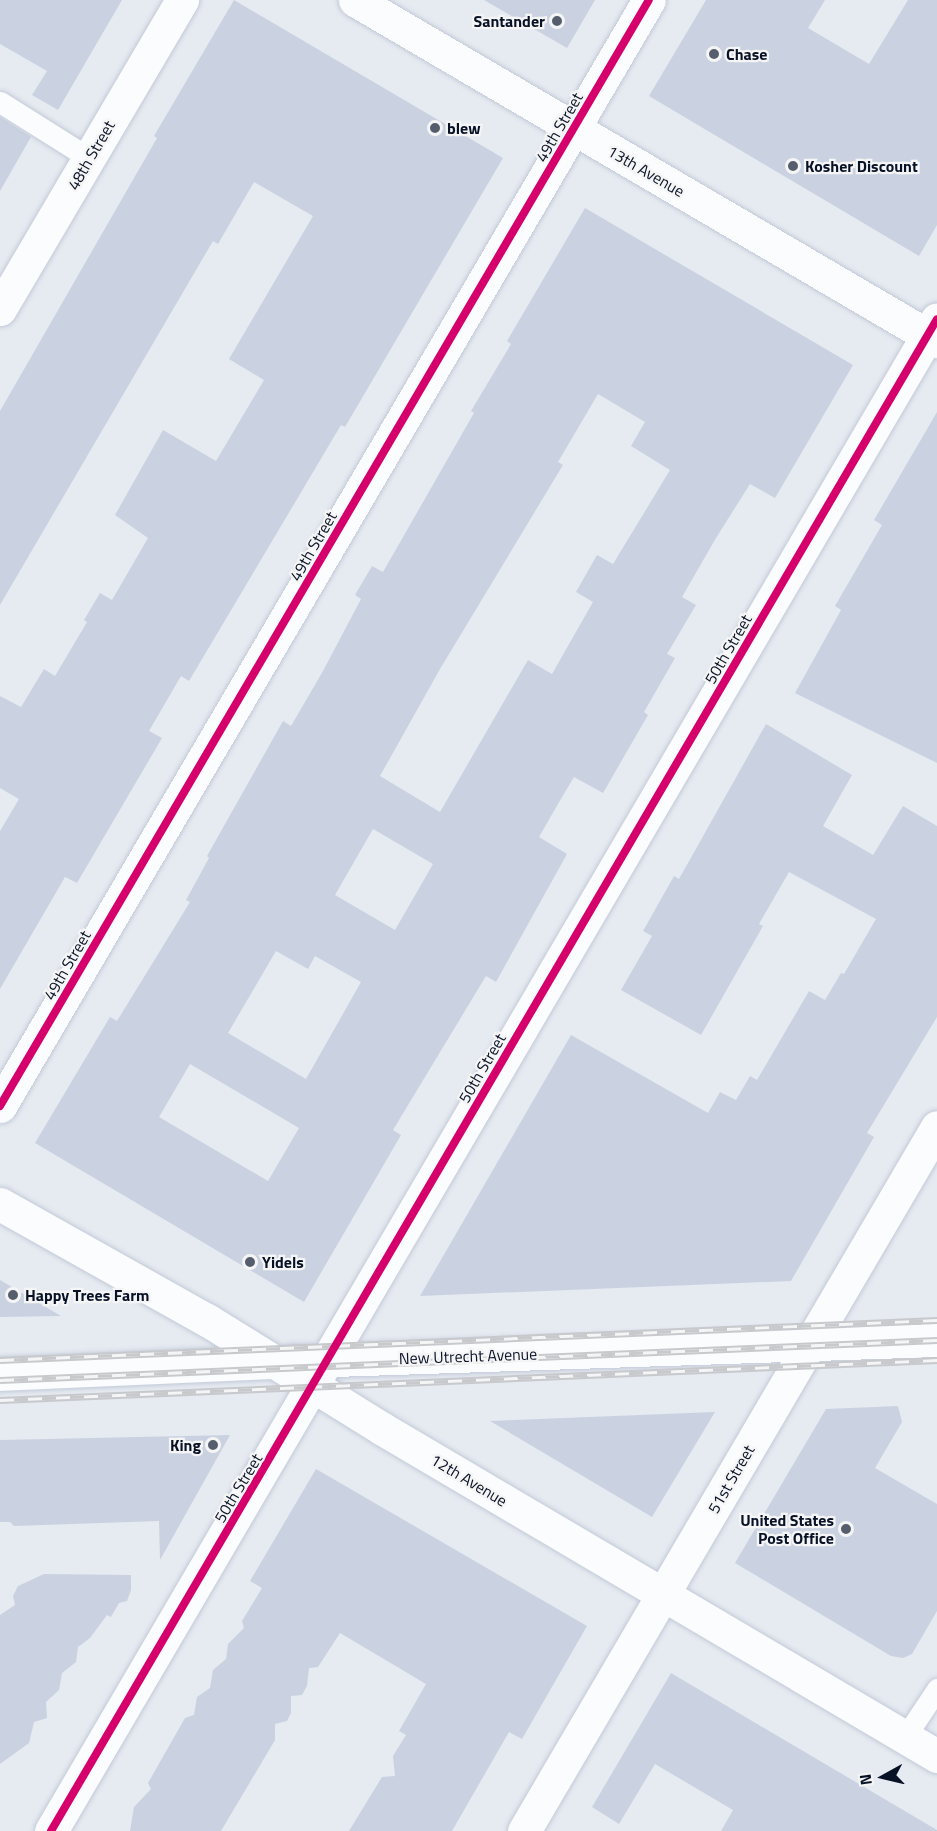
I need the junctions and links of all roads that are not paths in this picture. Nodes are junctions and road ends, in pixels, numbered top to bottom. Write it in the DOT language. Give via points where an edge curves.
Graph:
graph roads {
  1 [pos="182,0"];
  2 [pos="355,0"];
  3 [pos="649,0"];
  4 [pos="0,102"];
  5 [pos="574,129"];
  6 [pos="89,158"];
  7 [pos="0,309"];
  8 [pos="934,332"];
  9 [pos="0,1106"];
  10 [pos="937,1127"];
  11 [pos="0,1204"];
  12 [pos="937,1340"];
  13 [pos="810,1345"];
  14 [pos="273,1362"];
  15 [pos="319,1373"];
  16 [pos="0,1374"];
  17 [pos="663,1595"];
  18 [pos="937,1689"];
  19 [pos="905,1737"];
  20 [pos="937,1756"];
  21 [pos="51,1831"];
  22 [pos="524,1831"];
  1 -- 6 [label="street, 48th Street"];
  2 -- 5 [label="street, 13th Avenue"];
  3 -- 5 [label="street, 49th Street"];
  4 -- 6 [label="lane"];
  5 -- 8 [label="street, 13th Avenue"];
  5 -- 9 [label="street, 49th Street"];
  6 -- 7 [label="street, 48th Street"];
  8 -- 15 [label="street, 50th Street"];
  10 -- 13 [label="street, 51st Street"];
  11 -- 14 [label="street" via="207,1320"];
  12 -- 13 [label="street, New Utrecht Avenue"];
  13 -- 15 [label="street, New Utrecht Avenue"];
  13 -- 17 [label="street, 51st Street"];
  14 -- 15 [label="street, New Utrecht Avenue"];
  14 -- 16 [label="street, New Utrecht Avenue"];
  15 -- 17 [label="street, 12th Avenue"];
  15 -- 21 [label="street, 50th Street"];
  17 -- 19 [label="street, 12th Avenue"];
  17 -- 22 [label="street, 51st Street"];
  18 -- 19 [label="lane"];
  19 -- 20 [label="street, 12th Avenue"];
}
